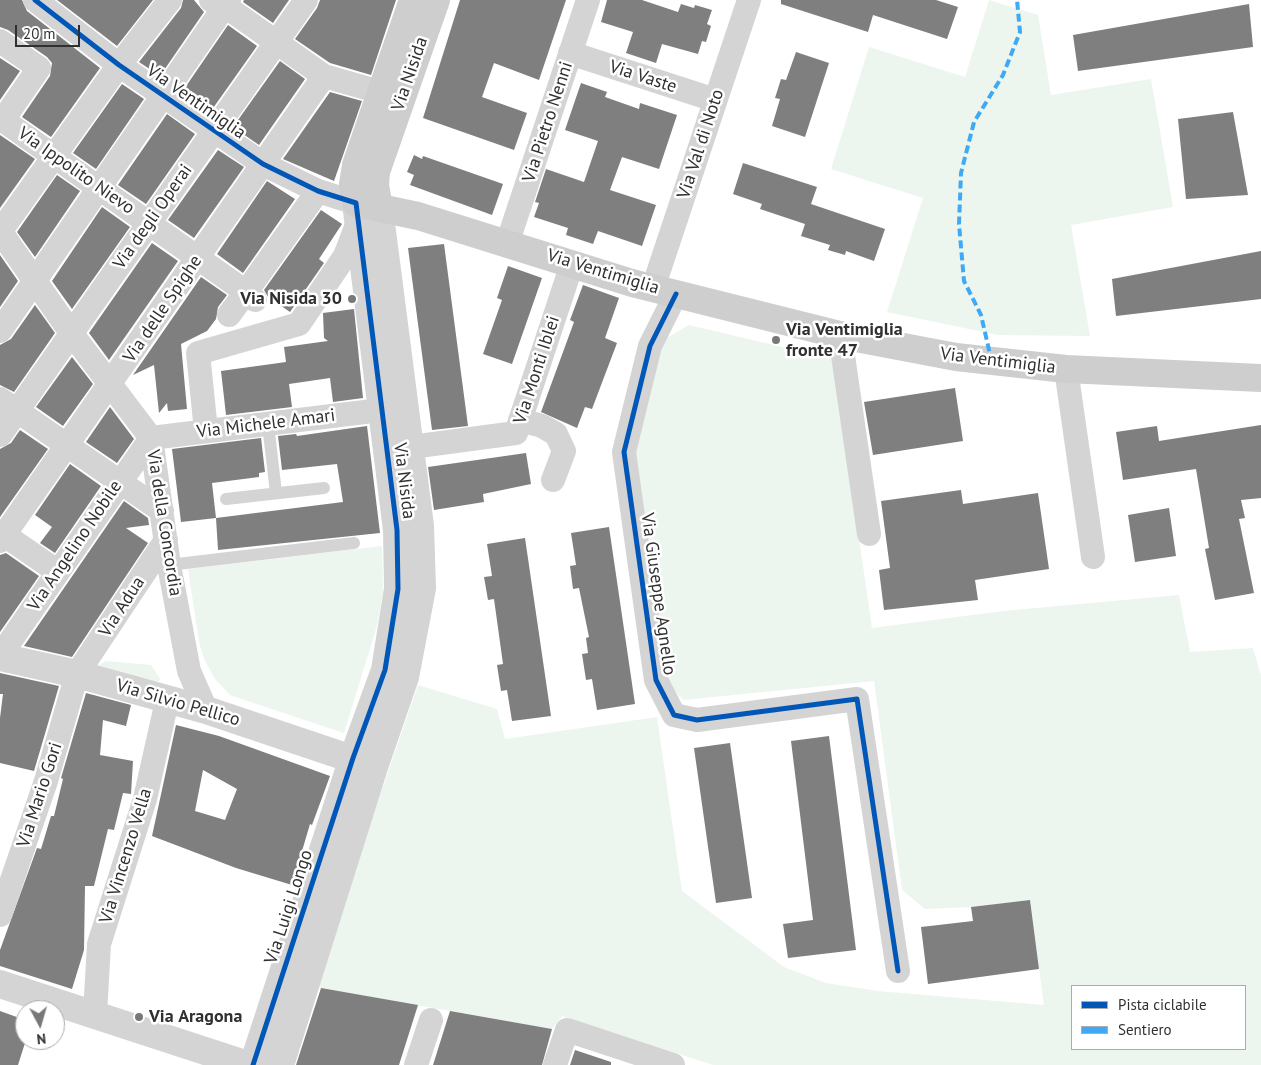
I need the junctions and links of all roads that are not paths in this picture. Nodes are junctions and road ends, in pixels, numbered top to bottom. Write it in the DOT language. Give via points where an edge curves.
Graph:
graph roads {
  1 [pos="35,0"];
  2 [pos="170,0"];
  3 [pos="306,0"];
  4 [pos="413,0"];
  5 [pos="436,0"];
  6 [pos="588,0"];
  7 [pos="749,0"];
  8 [pos="222,2"];
  9 [pos="0,41"];
  10 [pos="277,41"];
  11 [pos="570,53"];
  12 [pos="119,65"];
  13 [pos="324,76"];
  14 [pos="380,92"];
  15 [pos="163,96"];
  16 [pos="715,100"];
  17 [pos="1,119"];
  18 [pos="213,132"];
  19 [pos="53,155"];
  20 [pos="263,164"];
  21 [pos="100,188"];
  22 [pos="318,191"];
  23 [pos="364,211"];
  24 [pos="148,222"];
  25 [pos="0,232"];
  26 [pos="507,244"];
  27 [pos="198,258"];
  28 [pos="572,264"];
  29 [pos="35,282"];
  30 [pos="665,291"];
  31 [pos="251,296"];
  32 [pos="229,315"];
  33 [pos="0,331"];
  34 [pos="72,334"];
  35 [pos="840,335"];
  36 [pos="1066,369"];
  37 [pos="1261,378"];
  38 [pos="110,385"];
  39 [pos="9,405"];
  40 [pos="381,410"];
  41 [pos="520,420"];
  42 [pos="268,424"];
  43 [pos="206,431"];
  44 [pos="0,435"];
  45 [pos="152,438"];
  46 [pos="66,444"];
  47 [pos="411,447"];
  48 [pos="553,480"];
  49 [pos="120,481"];
  50 [pos="324,488"];
  51 [pos="276,493"];
  52 [pos="226,499"];
  53 [pos="162,511"];
  54 [pos="868,534"];
  55 [pos="1,536"];
  56 [pos="166,540"];
  57 [pos="354,543"];
  58 [pos="1093,557"];
  59 [pos="170,565"];
  60 [pos="58,572"];
  61 [pos="0,656"];
  62 [pos="78,674"];
  63 [pos="168,700"];
  64 [pos="206,710"];
  65 [pos="363,762"];
  66 [pos="0,915"];
  67 [pos="898,971"];
  68 [pos="0,984"];
  69 [pos="95,1014"];
  70 [pos="431,1020"];
  71 [pos="248,1065"];
  72 [pos="253,1065"];
  73 [pos="280,1065"];
  74 [pos="416,1065"];
  75 [pos="555,1065"];
  76 [pos="673,1065"];
  1 -- 12 [label="street, Via Ventimiglia"];
  2 -- 12 [label="street"];
  3 -- 10 [label="street, Via degli Operai"];
  4 -- 14 [label="main road, Via Nisida"];
  5 -- 23 [label="main road, Via Nisida"];
  6 -- 11 [label="street, Via Pietro Nenni"];
  7 -- 16 [label="street, Via Val di Noto"];
  8 -- 10 [label="street"];
  8 -- 15 [label="street"];
  9 -- 17 [label="street" via="39,68"];
  10 -- 13 [label="street"];
  10 -- 18 [label="street, Via degli Operai"];
  11 -- 16 [label="street, Via Vaste"];
  11 -- 26 [label="street, Via Pietro Nenni"];
  12 -- 15 [label="street, Via Ventimiglia"];
  12 -- 19 [label="street"];
  13 -- 14 [label="street"];
  13 -- 20 [label="street, Via delle Spighe"];
  14 -- 23 [label="main road, Via Nisida" via="353,184"];
  15 -- 18 [label="street, Via Ventimiglia"];
  15 -- 21 [label="street"];
  16 -- 30 [label="street, Via Val di Noto"];
  17 -- 19 [label="street, Via Ippolito Nievo"];
  18 -- 20 [label="street, Via Ventimiglia"];
  18 -- 24 [label="street, Via degli Operai"];
  19 -- 21 [label="street, Via Ippolito Nievo"];
  19 -- 25 [label="street"];
  20 -- 22 [label="street, Via Ventimiglia"];
  20 -- 27 [label="street, Via delle Spighe"];
  21 -- 24 [label="street, Via Ippolito Nievo"];
  21 -- 29 [label="street"];
  22 -- 23 [label="street, Via Ventimiglia"];
  22 -- 31 [label="street"];
  23 -- 26 [label="main road, Via Ventimiglia" via="418,216"];
  23 -- 40 [label="street, Via Nisida"];
  23 -- 43 [label="street" via="345,256 299,324 198,353"];
  23 -- 47 [label="street, Via Nisida"];
  24 -- 27 [label="street, Via Ippolito Nievo"];
  24 -- 34 [label="street, Via degli Operai"];
  25 -- 29 [label="street, Via della Concordia"];
  26 -- 28 [label="main road, Via Ventimiglia"];
  27 -- 31 [label="street, Via Ippolito Nievo"];
  27 -- 38 [label="street, Via delle Spighe"];
  28 -- 30 [label="main road, Via Ventimiglia"];
  28 -- 41 [label="street, Via Monti Iblei"];
  29 -- 33 [label="street"];
  29 -- 34 [label="street, Via della Concordia"];
  30 -- 35 [label="main road, Via Ventimiglia"];
  30 -- 67 [label="street, Via Giuseppe Agnello" via="624,452 656,680 674,715 697,720 857,699"];
  31 -- 32 [label="street"];
  34 -- 38 [label="street, Via della Concordia"];
  34 -- 39 [label="street, Via degli Operai"];
  35 -- 36 [label="main road, Via Ventimiglia" via="974,360"];
  35 -- 54 [label="street"];
  36 -- 37 [label="main road, Via Ventimiglia"];
  36 -- 58 [label="street"];
  38 -- 45 [label="street, Via della Concordia"];
  38 -- 46 [label="street, Via delle Spighe"];
  39 -- 44 [label="street, Via degli Operai"];
  39 -- 46 [label="street"];
  40 -- 42 [label="street, Via Michele Amari"];
  40 -- 65 [label="street, Via Nisida" via="397,530 398,588 385,670"];
  41 -- 47 [label="street, Via Monti Iblei" via="516,433"];
  41 -- 48 [label="street" via="556,434 564,451"];
  42 -- 43 [label="street, Via Michele Amari"];
  42 -- 51 [label="lane"];
  43 -- 45 [label="street, Via Michele Amari"];
  45 -- 49 [label="street, Via Angelino Nobile"];
  45 -- 53 [label="street, Via della Concordia"];
  46 -- 49 [label="street"];
  46 -- 55 [label="street, Via delle Spighe"];
  47 -- 65 [label="street, Via Nisida" via="422,553 422,588 405,677"];
  49 -- 53 [label="street"];
  49 -- 60 [label="street, Via Angelino Nobile"];
  50 -- 51 [label="lane"];
  51 -- 52 [label="lane"];
  53 -- 56 [label="street, Via della Concordia"];
  55 -- 60 [label="street"];
  56 -- 59 [label="street, Via della Concordia"];
  56 -- 62 [label="street, Via Adua"];
  57 -- 59 [label="lane"];
  59 -- 64 [label="street, Via della Concordia" via="189,671"];
  60 -- 61 [label="street, Via Angelino Nobile"];
  61 -- 62 [label="street, Via Silvio Pellico"];
  62 -- 63 [label="street, Via Silvio Pellico"];
  62 -- 66 [label="street, Via Mario Gori" via="46,781"];
  63 -- 64 [label="street, Via Silvio Pellico"];
  63 -- 69 [label="street, Via Vincenzo Vella" via="145,799 99,944"];
  64 -- 65 [label="street, Via Silvio Pellico"];
  65 -- 72 [label="street, Via Luigi Longo"];
  65 -- 73 [label="street"];
  68 -- 69 [label="street"];
  69 -- 71 [label="street"];
  70 -- 74 [label="street"];
  75 -- 76 [label="street" via="567,1030"];
}
